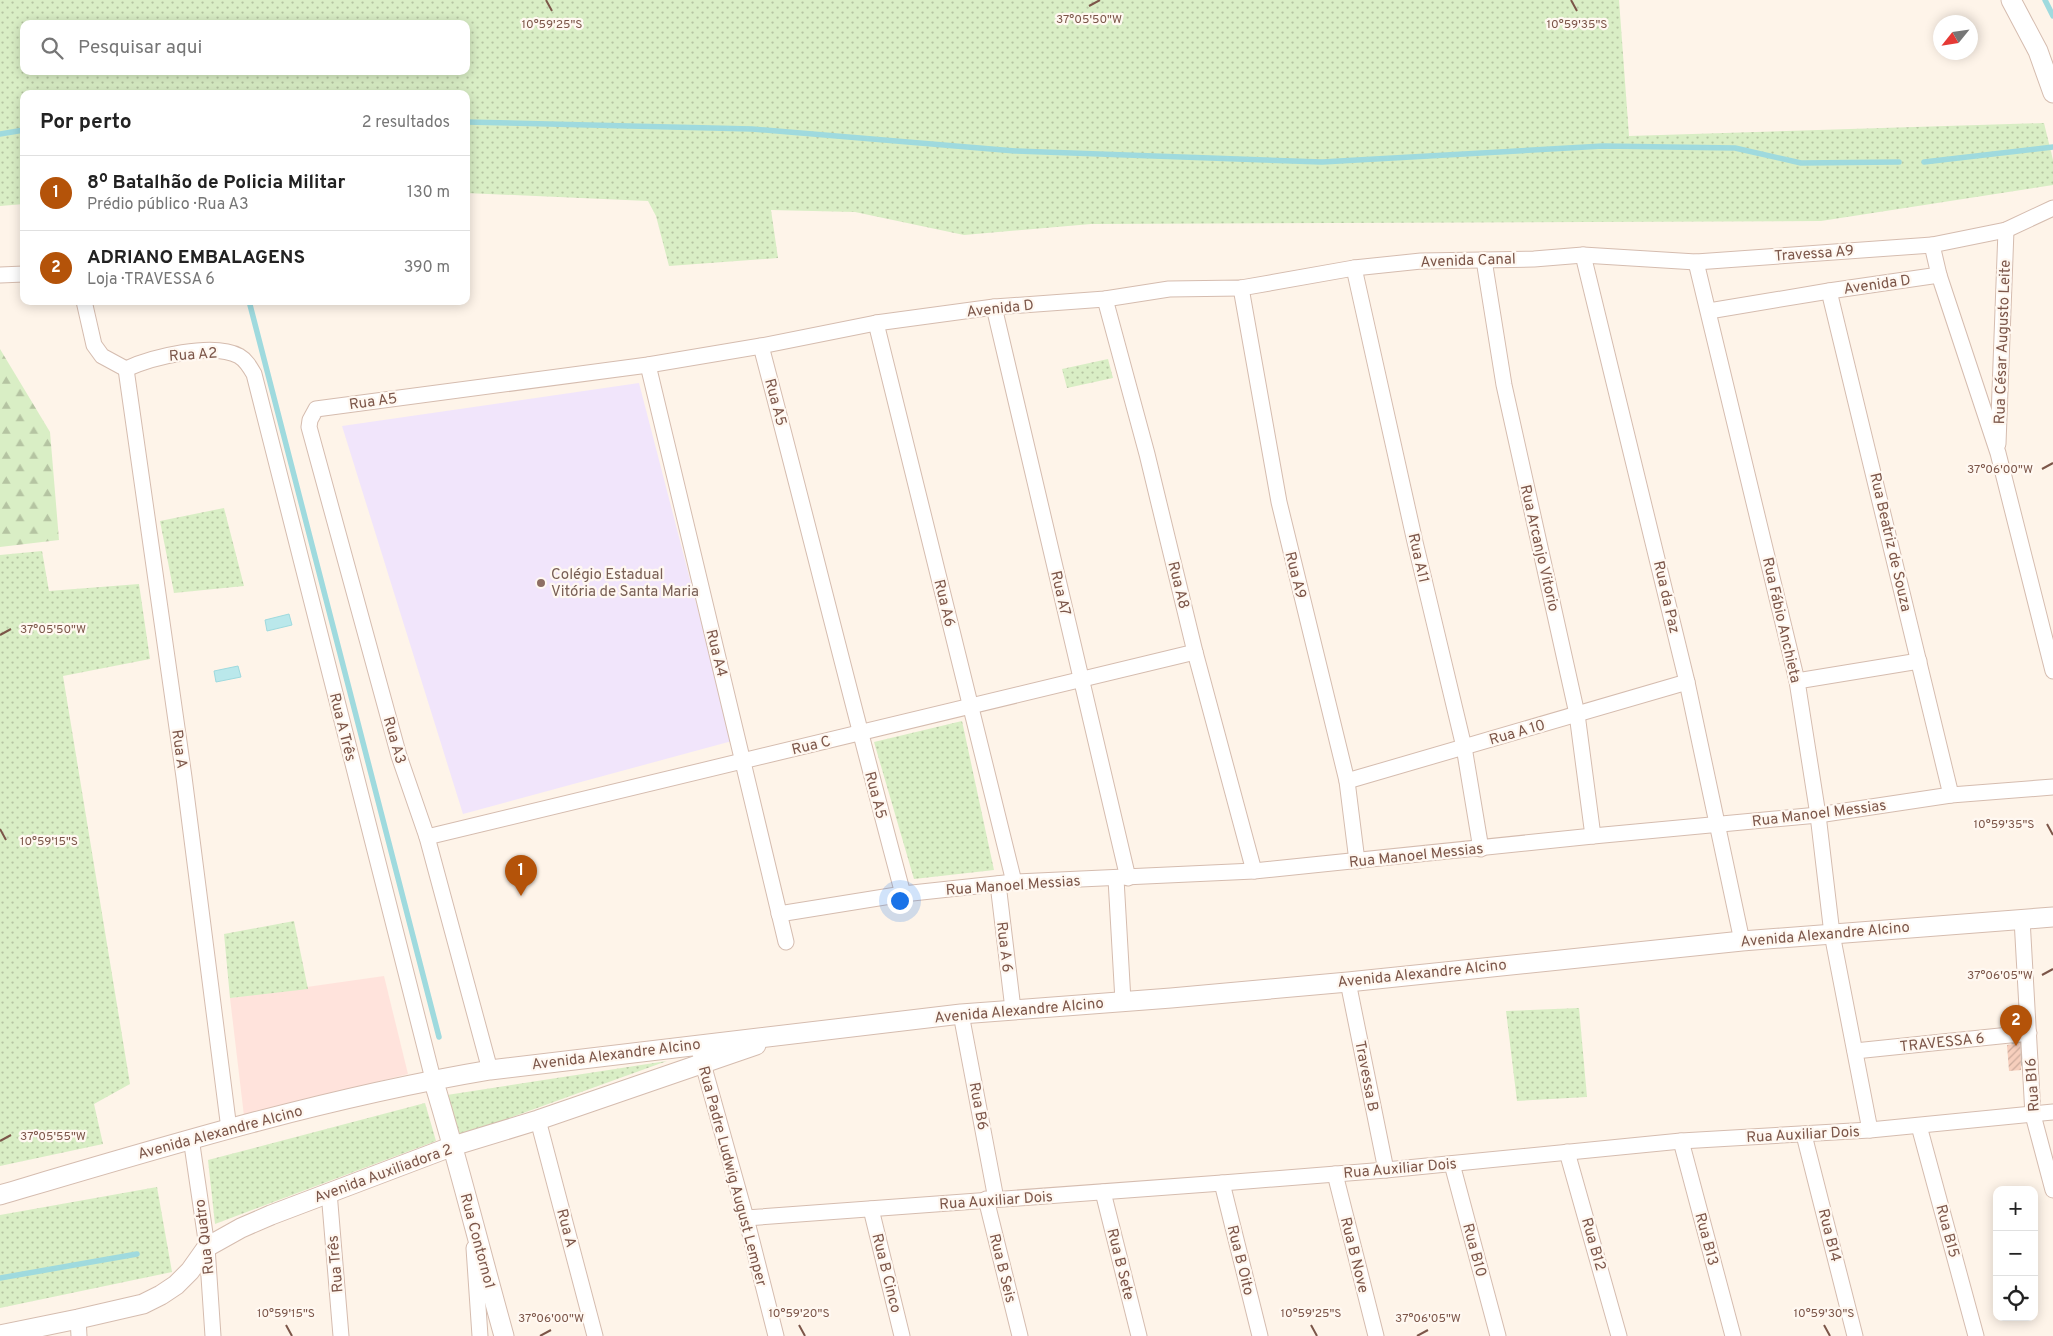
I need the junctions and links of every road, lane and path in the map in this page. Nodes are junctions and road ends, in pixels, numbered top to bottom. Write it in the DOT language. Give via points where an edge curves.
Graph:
graph roads {
  1 [pos="2011,0"];
  2 [pos="2046,50"];
  3 [pos="2053,93"];
  4 [pos="2053,209"];
  5 [pos="2006,230"];
  6 [pos="1932,245"];
  7 [pos="1584,255"];
  8 [pos="1484,260"];
  9 [pos="1696,262"];
  10 [pos="1354,268"];
  11 [pos="20,274"];
  12 [pos="0,275"];
  13 [pos="1939,275"];
  14 [pos="1241,288"];
  15 [pos="1829,291"];
  16 [pos="1105,299"];
  17 [pos="85,305"];
  18 [pos="994,307"];
  19 [pos="1709,311"];
  20 [pos="876,323"];
  21 [pos="761,346"];
  22 [pos="648,365"];
  23 [pos="126,369"];
  24 [pos="254,374"];
  25 [pos="316,409"];
  26 [pos="1998,453"];
  27 [pos="1195,652"];
  28 [pos="1919,661"];
  29 [pos="2053,671"];
  30 [pos="1081,680"];
  31 [pos="1796,681"];
  32 [pos="1687,682"];
  33 [pos="971,706"];
  34 [pos="1577,714"];
  35 [pos="859,733"];
  36 [pos="1464,747"];
  37 [pos="743,761"];
  38 [pos="1347,781"];
  39 [pos="2053,786"];
  40 [pos="1951,794"];
  41 [pos="1818,815"];
  42 [pos="1717,825"];
  43 [pos="1592,836"];
  44 [pos="427,838"];
  45 [pos="1481,849"];
  46 [pos="1357,861"];
  47 [pos="1254,872"];
  48 [pos="1122,879"];
  49 [pos="1014,882"];
  50 [pos="998,884"];
  51 [pos="903,894"];
  52 [pos="779,914"];
  53 [pos="2053,916"];
  54 [pos="2022,919"];
  55 [pos="1832,934"];
  56 [pos="1742,941"];
  57 [pos="786,942"];
  58 [pos="1348,982"];
  59 [pos="1123,1000"];
  60 [pos="1013,1009"];
  61 [pos="961,1014"];
  62 [pos="2029,1033"];
  63 [pos="786,1034"];
  64 [pos="698,1044"];
  65 [pos="1855,1051"];
  66 [pos="702,1065"];
  67 [pos="490,1070"];
  68 [pos="432,1080"];
  69 [pos="2053,1112"];
  70 [pos="2033,1115"];
  71 [pos="538,1120"];
  72 [pos="1919,1126"];
  73 [pos="230,1128"];
  74 [pos="1870,1130"];
  75 [pos="1804,1135"];
  76 [pos="191,1138"];
  77 [pos="1681,1141"];
  78 [pos="454,1146"];
  79 [pos="1567,1152"];
  80 [pos="1452,1164"];
  81 [pos="1386,1170"];
  82 [pos="1335,1174"];
  83 [pos="1222,1184"];
  84 [pos="2053,1190"];
  85 [pos="328,1192"];
  86 [pos="1103,1192"];
  87 [pos="0,1195"];
  88 [pos="991,1199"];
  89 [pos="871,1210"];
  90 [pos="746,1218"];
  91 [pos="473,1226"];
  92 [pos="207,1247"];
  93 [pos="79,1328"];
  94 [pos="0,1335"];
  95 [pos="213,1336"];
  96 [pos="341,1336"];
  97 [pos="480,1336"];
  98 [pos="504,1336"];
  99 [pos="595,1336"];
  100 [pos="776,1336"];
  101 [pos="902,1336"];
  102 [pos="1020,1336"];
  103 [pos="1139,1336"];
  104 [pos="1260,1336"];
  105 [pos="1376,1336"];
  106 [pos="1498,1336"];
  107 [pos="1619,1336"];
  108 [pos="1733,1336"];
  109 [pos="1855,1336"];
  110 [pos="1976,1336"];
  1 -- 2 [label="street"];
  2 -- 3 [label="street"];
  4 -- 5 [label="street"];
  5 -- 6 [label="street"];
  5 -- 26 [label="street, Rua César Augusto Leite"];
  6 -- 9 [label="street, Travessa A9"];
  6 -- 13 [label="street"];
  7 -- 8 [label="street, Avenida Canal"];
  7 -- 9 [label="street, Avenida Canal"];
  7 -- 32 [label="street, Rua da Paz"];
  8 -- 10 [label="street, Avenida Canal" via="1421,261"];
  8 -- 34 [label="street, Rua Arcanjo Vitorio" via="1506,394"];
  9 -- 19 [label="street"];
  10 -- 14 [label="street, Avenida Canal"];
  10 -- 36 [label="street, Rua A11"];
  11 -- 12 [label="street"];
  13 -- 15 [label="street, Avenida D"];
  13 -- 26 [label="street, Rua César Augusto Leite"];
  14 -- 16 [label="street, Avenida D" via="1169,289"];
  14 -- 38 [label="street, Rua A9" via="1279,502"];
  15 -- 19 [label="street, Avenida D"];
  15 -- 28 [label="street, Rua Beatriz de Souza"];
  16 -- 18 [label="street, Avenida D"];
  16 -- 27 [label="street, Rua A8"];
  17 -- 23 [label="street" via="94,345 102,356"];
  18 -- 20 [label="street, Avenida D"];
  18 -- 30 [label="street, Rua A7"];
  19 -- 31 [label="street, Rua Fábio Anchieta"];
  20 -- 21 [label="street, Avenida D"];
  20 -- 33 [label="street, Rua A6"];
  21 -- 22 [label="street, Rua A5"];
  21 -- 35 [label="street, Rua A5"];
  22 -- 25 [label="street, Rua A5"];
  22 -- 37 [label="street, Rua A4"];
  23 -- 24 [label="street, Rua A2" via="169,354 218,350 243,358"];
  23 -- 73 [label="street, Rua A"];
  24 -- 68 [label="street, Rua A Três"];
  25 -- 44 [label="street, Rua A3" via="309,427 399,756"];
  26 -- 29 [label="street, Rua César Augusto Leite"];
  27 -- 30 [label="street, Rua C"];
  27 -- 47 [label="street, Rua A8"];
  28 -- 31 [label="street"];
  28 -- 40 [label="street, Rua Beatriz de Souza"];
  30 -- 33 [label="street, Rua C"];
  30 -- 48 [label="street, Rua A7"];
  31 -- 41 [label="street, Rua Fábio Anchieta"];
  32 -- 34 [label="street, Rua A 10"];
  32 -- 42 [label="street, Rua da Paz"];
  33 -- 35 [label="street, Rua C"];
  33 -- 49 [label="street, Rua A6"];
  34 -- 36 [label="street, Rua A 10"];
  34 -- 43 [label="street, Rua Arcanjo Vitorio"];
  35 -- 37 [label="street, Rua C"];
  35 -- 51 [label="street, Rua A5"];
  36 -- 38 [label="street, Rua A 10"];
  36 -- 45 [label="street, Rua A11"];
  37 -- 44 [label="street, Rua C"];
  37 -- 52 [label="street, Rua A4"];
  38 -- 46 [label="street, Rua A9"];
  39 -- 40 [label="street, Rua Manoel Messias"];
  40 -- 41 [label="street, Rua Manoel Messias"];
  41 -- 42 [label="street, Rua Manoel Messias"];
  41 -- 55 [label="street, Rua Fábio Anchieta"];
  42 -- 43 [label="street, Rua Manoel Messias"];
  42 -- 56 [label="street, Rua da Paz"];
  43 -- 45 [label="street, Rua Manoel Messias"];
  44 -- 67 [label="street, Rua A3"];
  45 -- 46 [label="street, Rua Manoel Messias"];
  46 -- 47 [label="street, Rua Manoel Messias"];
  47 -- 48 [label="street, Rua Manoel Messias"];
  48 -- 49 [label="street, Rua Manoel Messias"];
  48 -- 59 [label="street, Rua A7"];
  49 -- 50 [label="street, Rua Manoel Messias"];
  50 -- 51 [label="street, Rua Manoel Messias"];
  50 -- 60 [label="street, Rua A 6"];
  51 -- 52 [label="street, Rua Manoel Messias"];
  52 -- 57 [label="street, Rua A4"];
  53 -- 54 [label="street, Avenida Alexandre Alcino"];
  54 -- 55 [label="street, Avenida Alexandre Alcino"];
  54 -- 62 [label="street, Rua B16"];
  55 -- 56 [label="street, Avenida Alexandre Alcino"];
  55 -- 65 [label="street, Rua Fábio Anchieta"];
  56 -- 58 [label="street, Avenida Alexandre Alcino"];
  58 -- 59 [label="street, Avenida Alexandre Alcino"];
  58 -- 81 [label="street, Travessa B"];
  59 -- 60 [label="street, Avenida Alexandre Alcino"];
  60 -- 61 [label="street, Avenida Alexandre Alcino"];
  61 -- 63 [label="street, Avenida Alexandre Alcino"];
  61 -- 88 [label="street, Rua B6"];
  62 -- 65 [label="street, TRAVESSA 6"];
  62 -- 70 [label="street, Rua B16"];
  63 -- 64 [label="street, Avenida Alexandre Alcino"];
  63 -- 66 [label="street, Avenida Auxiliadora 2"];
  64 -- 66 [label="street, Rua Padre Ludwig August Lemper"];
  64 -- 67 [label="street, Avenida Alexandre Alcino"];
  65 -- 74 [label="street, Rua Fábio Anchieta"];
  66 -- 71 [label="street, Avenida Auxiliadora 2"];
  66 -- 90 [label="street, Rua Padre Ludwig August Lemper"];
  67 -- 68 [label="street, Avenida Alexandre Alcino"];
  68 -- 73 [label="street, Avenida Alexandre Alcino"];
  68 -- 78 [label="street, Rua Contorno1"];
  69 -- 70 [label="street, Rua Auxiliar Dois"];
  70 -- 72 [label="street, Rua Auxiliar Dois"];
  70 -- 84 [label="street, Rua B16"];
  71 -- 78 [label="street, Avenida Auxiliadora 2"];
  71 -- 99 [label="street, Rua A"];
  72 -- 74 [label="street, Rua Auxiliar Dois"];
  72 -- 110 [label="street, Rua B15"];
  73 -- 76 [label="street, Avenida Alexandre Alcino"];
  74 -- 75 [label="street, Rua Auxiliar Dois"];
  75 -- 77 [label="street, Rua Auxiliar Dois"];
  75 -- 109 [label="street, Rua B14"];
  76 -- 87 [label="street, Avenida Alexandre Alcino"];
  76 -- 92 [label="street, Rua Quatro"];
  77 -- 79 [label="street, Rua Auxiliar Dois"];
  77 -- 108 [label="street, Rua B13"];
  78 -- 85 [label="street, Avenida Auxiliadora 2"];
  78 -- 91 [label="street, Rua Contorno1"];
  79 -- 80 [label="street, Rua Auxiliar Dois"];
  79 -- 107 [label="street, Rua B12"];
  80 -- 81 [label="street, Rua Auxiliar Dois"];
  80 -- 106 [label="street, Rua B10"];
  81 -- 82 [label="street, Rua Auxiliar Dois"];
  82 -- 83 [label="street, Rua Auxiliar Dois"];
  82 -- 105 [label="street, Rua B Nove"];
  83 -- 86 [label="street, Rua Auxiliar Dois"];
  83 -- 104 [label="street, Rua B Oito"];
  85 -- 92 [label="street, Avenida Auxiliadora 2" via="240,1228"];
  85 -- 96 [label="street, Rua Três"];
  86 -- 88 [label="street, Rua Auxiliar Dois"];
  86 -- 103 [label="street, Rua B Sete"];
  88 -- 89 [label="street, Rua Auxiliar Dois"];
  88 -- 102 [label="street, Rua B Seis"];
  89 -- 90 [label="street, Rua Auxiliar Dois"];
  89 -- 101 [label="street, Rua B Cinco"];
  90 -- 100 [label="street, Rua Padre Ludwig August Lemper"];
  91 -- 97 [label="street"];
  91 -- 98 [label="street, Rua Contorno1"];
  92 -- 93 [label="street, Avenida Auxiliadora 2" via="190,1271 161,1296"];
  92 -- 95 [label="street, Rua Quatro"];
  93 -- 94 [label="street, Avenida Auxiliadora 2"];
}
